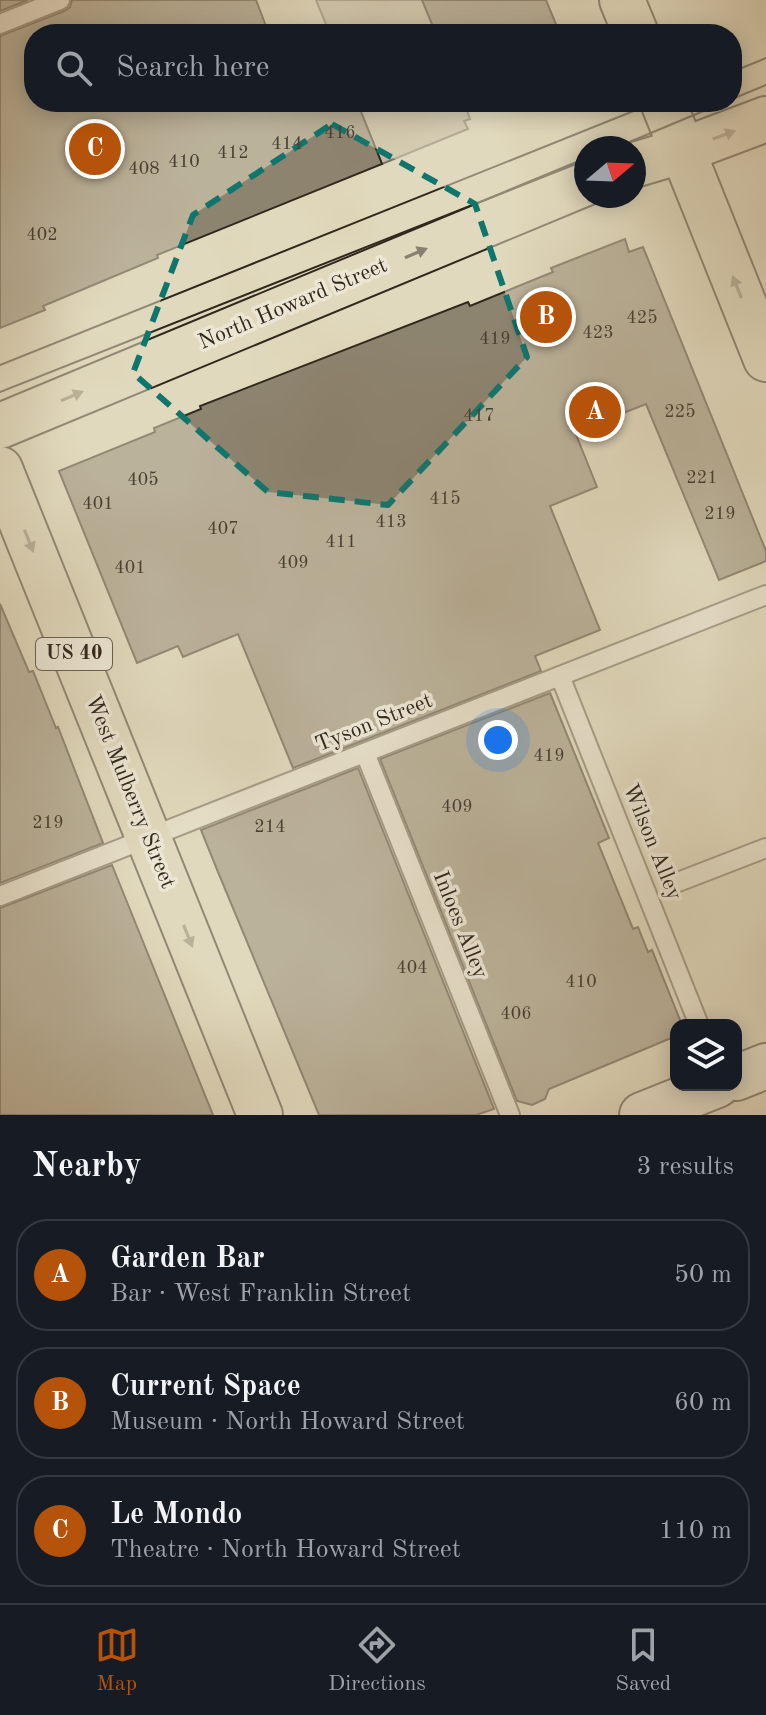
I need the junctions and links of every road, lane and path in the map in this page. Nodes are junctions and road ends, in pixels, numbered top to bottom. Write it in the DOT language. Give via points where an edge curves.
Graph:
graph roads {
  1 [pos="60,0"];
  2 [pos="622,0"];
  3 [pos="0,24"];
  4 [pos="632,24"];
  5 [pos="667,112"];
  6 [pos="766,119"];
  7 [pos="681,151"];
  8 [pos="646,161"];
  9 [pos="574,188"];
  10 [pos="766,359"];
  11 [pos="0,426"];
  12 [pos="0,469"];
  13 [pos="766,595"];
  14 [pos="560,676"];
  15 [pos="365,753"];
  16 [pos="148,838"];
  17 [pos="766,848"];
  18 [pos="678,882"];
  19 [pos="0,896"];
  20 [pos="697,1019"];
  21 [pos="766,1066"];
  22 [pos="742,1076"];
  23 [pos="703,1091"];
  24 [pos="650,1114"];
  25 [pos="260,1115"];
  26 [pos="510,1115"];
  1 -- 3 [label="lane"];
  2 -- 4 [label="main road"];
  5 -- 7 [label="main road"];
  7 -- 6 [label="main road, one-way"];
  7 -- 8 [label="main road"];
  10 -- 7 [label="main road, one-way"];
  11 -- 9 [label="main road, North Howard Street, one-way"];
  12 -- 16 [label="main road, West Mulberry Street / US 40, one-way"];
  13 -- 14 [label="lane, Tyson Street"];
  14 -- 15 [label="lane, Tyson Street"];
  14 -- 20 [label="lane, Wilson Alley"];
  15 -- 16 [label="lane, Tyson Street"];
  15 -- 26 [label="lane, Inloes Alley"];
  16 -- 19 [label="lane, Tyson Street"];
  16 -- 25 [label="main road, West Mulberry Street / US 40, one-way"];
  17 -- 18 [label="lane"];
  21 -- 22 [label="street"];
  23 -- 24 [label="street"];
}
